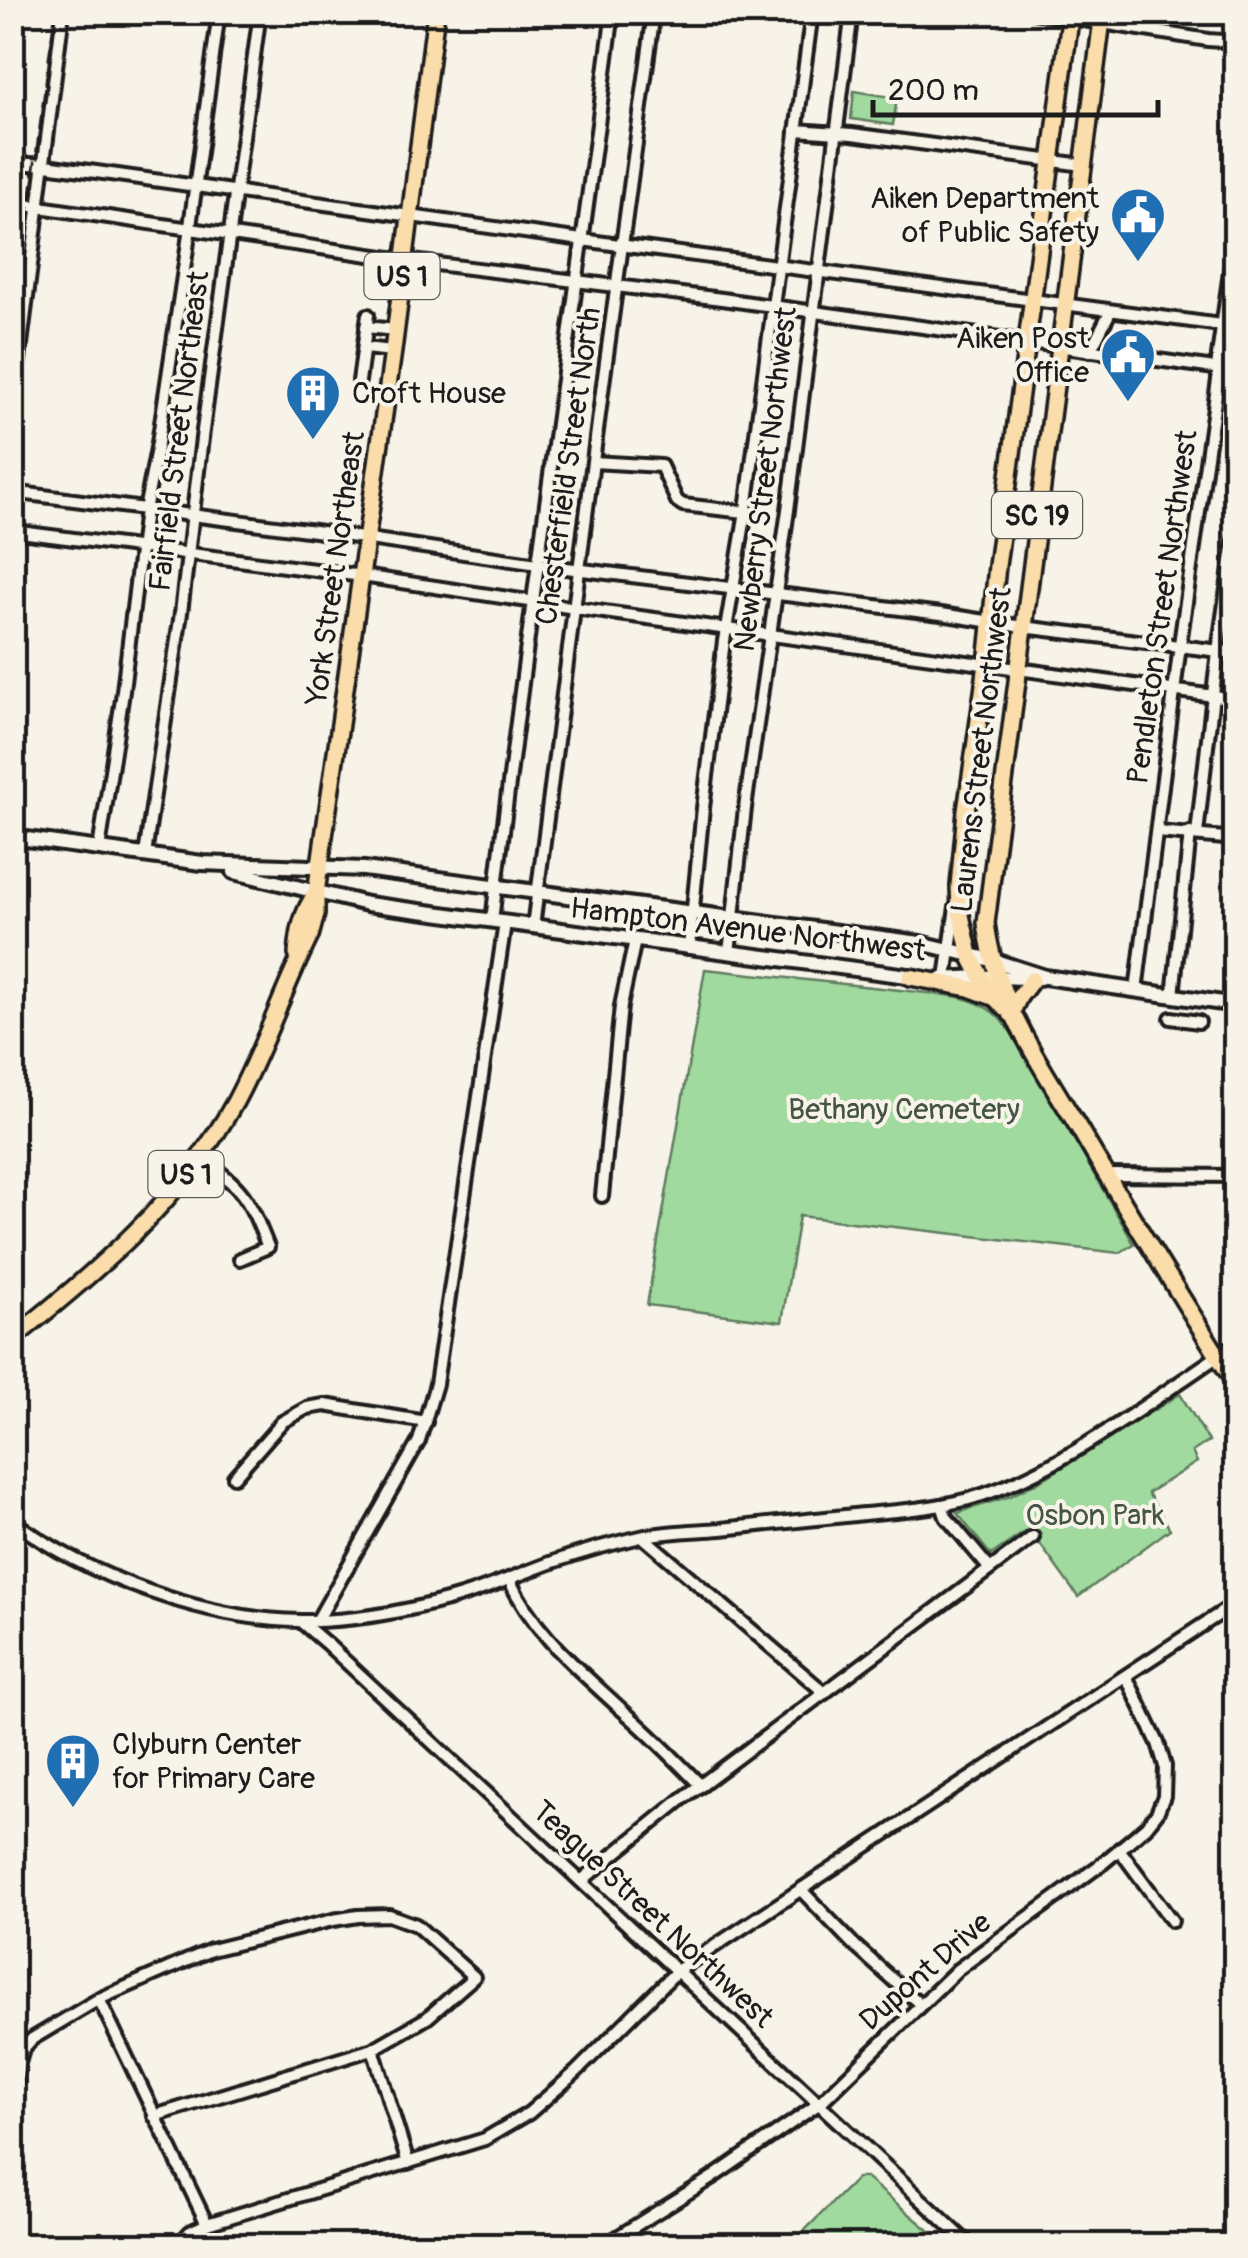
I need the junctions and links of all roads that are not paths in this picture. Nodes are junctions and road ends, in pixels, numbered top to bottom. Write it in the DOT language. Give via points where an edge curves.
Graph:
graph roads {
  1 [pos="18,12"];
  2 [pos="63,12"];
  3 [pos="219,12"];
  4 [pos="260,12"];
  5 [pos="436,12"];
  6 [pos="612,12"];
  7 [pos="654,12"];
  8 [pos="812,12"];
  9 [pos="852,12"];
  10 [pos="1034,12"];
  11 [pos="1071,16"];
  12 [pos="1102,18"];
  13 [pos="1236,42"];
  14 [pos="12,60"];
  15 [pos="796,130"];
  16 [pos="837,132"];
  17 [pos="1052,161"];
  18 [pos="12,163"];
  19 [pos="46,165"];
  20 [pos="1083,166"];
  21 [pos="194,187"];
  22 [pos="236,192"];
  23 [pos="12,203"];
  24 [pos="40,206"];
  25 [pos="410,216"];
  26 [pos="189,229"];
  27 [pos="1236,230"];
  28 [pos="229,234"];
  29 [pos="582,240"];
  30 [pos="623,245"];
  31 [pos="404,260"];
  32 [pos="776,266"];
  33 [pos="818,272"];
  34 [pos="577,282"];
  35 [pos="617,288"];
  36 [pos="1034,301"];
  37 [pos="1065,304"];
  38 [pos="772,306"];
  39 [pos="812,312"];
  40 [pos="1110,312"];
  41 [pos="1222,326"];
  42 [pos="1236,327"];
  43 [pos="396,330"];
  44 [pos="1027,342"];
  45 [pos="1058,347"];
  46 [pos="364,348"];
  47 [pos="393,351"];
  48 [pos="1090,351"];
  49 [pos="1218,368"];
  50 [pos="1236,370"];
  51 [pos="359,381"];
  52 [pos="12,415"];
  53 [pos="593,462"];
  54 [pos="12,492"];
  55 [pos="144,510"];
  56 [pos="745,512"];
  57 [pos="192,516"];
  58 [pos="1236,526"];
  59 [pos="12,531"];
  60 [pos="367,538"];
  61 [pos="139,548"];
  62 [pos="188,554"];
  63 [pos="537,564"];
  64 [pos="579,569"];
  65 [pos="362,576"];
  66 [pos="734,588"];
  67 [pos="776,594"];
  68 [pos="532,602"];
  69 [pos="574,608"];
  70 [pos="992,621"];
  71 [pos="726,628"];
  72 [pos="1023,628"];
  73 [pos="770,634"];
  74 [pos="1180,646"];
  75 [pos="1218,651"];
  76 [pos="1236,653"];
  77 [pos="987,664"];
  78 [pos="1018,669"];
  79 [pos="1175,692"];
  80 [pos="1214,696"];
  81 [pos="1236,699"];
  82 [pos="1158,832"];
  83 [pos="1193,833"];
  84 [pos="12,837"];
  85 [pos="1236,838"];
  86 [pos="99,849"];
  87 [pos="145,856"];
  88 [pos="202,863"];
  89 [pos="321,868"];
  90 [pos="960,886"];
  91 [pos="496,888"];
  92 [pos="316,893"];
  93 [pos="538,894"];
  94 [pos="693,914"];
  95 [pos="732,919"];
  96 [pos="499,922"];
  97 [pos="534,926"];
  98 [pos="963,928"];
  99 [pos="987,930"];
  100 [pos="635,940"];
  101 [pos="689,948"];
  102 [pos="949,949"];
  103 [pos="729,952"];
  104 [pos="970,954"];
  105 [pos="992,960"];
  106 [pos="910,976"];
  107 [pos="990,977"];
  108 [pos="946,978"];
  109 [pos="1039,978"];
  110 [pos="1136,991"];
  111 [pos="1178,997"];
  112 [pos="996,998"];
  113 [pos="1236,1005"];
  114 [pos="1011,1014"];
  115 [pos="1199,1022"];
  116 [pos="200,1158"];
  117 [pos="1106,1176"];
  118 [pos="1236,1176"];
  119 [pos="602,1196"];
  120 [pos="240,1259"];
  121 [pos="12,1339"];
  122 [pos="1236,1346"];
  123 [pos="1217,1354"];
  124 [pos="1236,1385"];
  125 [pos="426,1422"];
  126 [pos="234,1478"];
  127 [pos="942,1504"];
  128 [pos="12,1520"];
  129 [pos="643,1537"];
  130 [pos="1034,1537"];
  131 [pos="990,1569"];
  132 [pos="509,1579"];
  133 [pos="1236,1603"];
  134 [pos="300,1621"];
  135 [pos="317,1621"];
  136 [pos="1126,1676"];
  137 [pos="824,1693"];
  138 [pos="700,1786"];
  139 [pos="1119,1849"];
  140 [pos="581,1880"];
  141 [pos="800,1890"];
  142 [pos="1172,1921"];
  143 [pos="677,1971"];
  144 [pos="99,1999"];
  145 [pos="920,2004"];
  146 [pos="373,2049"];
  147 [pos="820,2103"];
  148 [pos="12,2109"];
  149 [pos="154,2116"];
  150 [pos="408,2163"];
  151 [pos="207,2224"];
  152 [pos="177,2246"];
  153 [pos="603,2246"];
  154 [pos="971,2246"];
  1 -- 14 [label="street"];
  2 -- 19 [label="street"];
  3 -- 21 [label="street, Fairfield Street Northeast"];
  4 -- 22 [label="street, Fairfield Street Northeast"];
  5 -- 25 [label="main road, York Street Northeast / US 1"];
  6 -- 29 [label="street, Chesterfield Street North"];
  7 -- 30 [label="street, Chesterfield Street North"];
  8 -- 15 [label="street, Newberry Street Northwest"];
  9 -- 16 [label="street, Newberry Street Northwest"];
  10 -- 11 [label="street"];
  11 -- 12 [label="street"];
  11 -- 17 [label="main road, Laurens Street Northwest / SC 19"];
  12 -- 13 [label="street"];
  12 -- 20 [label="main road, Laurens Street Northwest / SC 19"];
  15 -- 16 [label="street"];
  15 -- 32 [label="street, Newberry Street Northwest"];
  16 -- 17 [label="street"];
  16 -- 33 [label="street, Newberry Street Northwest"];
  17 -- 20 [label="street"];
  17 -- 36 [label="main road, Laurens Street Northwest / SC 19"];
  18 -- 19 [label="street"];
  19 -- 21 [label="street"];
  19 -- 24 [label="street"];
  20 -- 37 [label="main road, Laurens Street Northwest / SC 19"];
  21 -- 22 [label="street"];
  21 -- 26 [label="street, Fairfield Street Northeast"];
  22 -- 25 [label="street"];
  22 -- 28 [label="street, Fairfield Street Northeast"];
  23 -- 24 [label="street"];
  24 -- 26 [label="street"];
  24 -- 52 [label="street"];
  25 -- 29 [label="street"];
  25 -- 31 [label="main road, York Street Northeast / US 1"];
  26 -- 28 [label="street"];
  26 -- 55 [label="street, Fairfield Street Northeast"];
  27 -- 41 [label="street, Pendleton Street Northwest"];
  28 -- 31 [label="street"];
  28 -- 57 [label="street, Fairfield Street Northeast"];
  29 -- 30 [label="street"];
  29 -- 34 [label="street, Chesterfield Street North"];
  30 -- 32 [label="street"];
  30 -- 35 [label="street, Chesterfield Street North"];
  31 -- 34 [label="street"];
  31 -- 43 [label="main road, York Street Northeast / US 1"];
  32 -- 33 [label="street"];
  32 -- 38 [label="street, Newberry Street Northwest"];
  33 -- 36 [label="street"];
  33 -- 39 [label="street, Newberry Street Northwest"];
  34 -- 35 [label="street"];
  34 -- 63 [label="street, Chesterfield Street North"];
  35 -- 38 [label="street"];
  35 -- 53 [label="street, Chesterfield Street North"];
  36 -- 37 [label="street"];
  36 -- 44 [label="main road, Laurens Street Northwest / SC 19"];
  37 -- 40 [label="street"];
  37 -- 45 [label="main road, Laurens Street Northwest / SC 19"];
  38 -- 39 [label="street"];
  38 -- 56 [label="street, Newberry Street Northwest"];
  39 -- 44 [label="street"];
  39 -- 67 [label="street, Newberry Street Northwest"];
  40 -- 41 [label="street"];
  40 -- 48 [label="street"];
  41 -- 42 [label="street"];
  41 -- 49 [label="street, Pendleton Street Northwest"];
  43 -- 46 [label="street" via="367,321"];
  43 -- 47 [label="main road, York Street Northeast / US 1"];
  44 -- 45 [label="street"];
  44 -- 70 [label="main road, Laurens Street Northwest / SC 19"];
  45 -- 48 [label="street"];
  45 -- 72 [label="main road, Laurens Street Northwest / SC 19"];
  46 -- 47 [label="street"];
  46 -- 51 [label="street"];
  47 -- 60 [label="main road, York Street Northeast / US 1"];
  48 -- 49 [label="street"];
  49 -- 50 [label="street"];
  49 -- 74 [label="street, Pendleton Street Northwest"];
  53 -- 56 [label="street" via="662,466 684,506"];
  53 -- 64 [label="street, Chesterfield Street North"];
  54 -- 55 [label="street"];
  55 -- 57 [label="street"];
  55 -- 61 [label="street, Fairfield Street Northeast"];
  56 -- 66 [label="street, Newberry Street Northwest"];
  57 -- 60 [label="street"];
  57 -- 62 [label="street, Fairfield Street Northeast"];
  58 -- 75 [label="street, Pendleton Street Northwest"];
  59 -- 61 [label="street"];
  60 -- 63 [label="street"];
  60 -- 65 [label="main road, York Street Northeast / US 1"];
  61 -- 62 [label="street"];
  61 -- 86 [label="street, Fairfield Street Northeast"];
  62 -- 65 [label="street"];
  62 -- 87 [label="street, Fairfield Street Northeast"];
  63 -- 64 [label="street"];
  63 -- 68 [label="street, Chesterfield Street North"];
  64 -- 66 [label="street"];
  64 -- 69 [label="street, Chesterfield Street North"];
  65 -- 68 [label="street"];
  65 -- 89 [label="main road, York Street Northeast / US 1"];
  66 -- 67 [label="street"];
  66 -- 71 [label="street, Newberry Street Northwest"];
  67 -- 70 [label="street"];
  67 -- 73 [label="street, Newberry Street Northwest"];
  68 -- 69 [label="street"];
  68 -- 91 [label="street, Chesterfield Street North"];
  69 -- 71 [label="street"];
  69 -- 93 [label="street, Chesterfield Street North"];
  70 -- 72 [label="street"];
  70 -- 77 [label="main road, Laurens Street Northwest / SC 19"];
  71 -- 73 [label="street"];
  71 -- 94 [label="street, Newberry Street Northwest"];
  72 -- 74 [label="street"];
  72 -- 78 [label="main road, Laurens Street Northwest / SC 19"];
  73 -- 77 [label="street"];
  73 -- 95 [label="street, Newberry Street Northwest"];
  74 -- 75 [label="street"];
  74 -- 79 [label="street, Pendleton Street Northwest"];
  75 -- 76 [label="street"];
  75 -- 80 [label="street, Pendleton Street Northwest"];
  77 -- 78 [label="street"];
  77 -- 90 [label="main road, Laurens Street Northwest / SC 19"];
  78 -- 79 [label="street"];
  78 -- 99 [label="main road, Laurens Street Northwest / SC 19"];
  79 -- 80 [label="street"];
  79 -- 82 [label="street, Pendleton Street Northwest"];
  80 -- 81 [label="street"];
  80 -- 83 [label="street, Pendleton Street Northwest"];
  82 -- 83 [label="street"];
  82 -- 110 [label="street, Pendleton Street Northwest"];
  83 -- 85 [label="street"];
  83 -- 111 [label="street, Pendleton Street Northwest"];
  84 -- 86 [label="street"];
  86 -- 87 [label="street"];
  87 -- 88 [label="street"];
  88 -- 89 [label="street, Hampton Avenue Northwest"];
  88 -- 92 [label="street, Hampton Avenue Northwest"];
  89 -- 91 [label="street, Hampton Avenue Northwest"];
  89 -- 92 [label="main road, York Street Northeast / US 1"];
  90 -- 98 [label="main road, Laurens Street Northwest / SC 19"];
  90 -- 102 [label="street, Laurens Street Northwest"];
  91 -- 93 [label="street, Hampton Avenue Northwest"];
  91 -- 96 [label="street, Chesterfield Street North"];
  92 -- 96 [label="street, Hampton Avenue Northwest"];
  92 -- 116 [label="main road, York Street Northeast / US 1" via="304,910 297,962 252,1069"];
  93 -- 94 [label="street, Hampton Avenue Northwest"];
  93 -- 97 [label="street, Chesterfield Street North"];
  94 -- 95 [label="street, Hampton Avenue Northwest"];
  94 -- 101 [label="street, Newberry Street Northwest"];
  95 -- 102 [label="street, Hampton Avenue Northwest"];
  95 -- 103 [label="street, Newberry Street Northwest"];
  96 -- 97 [label="street, Hampton Avenue Northwest"];
  96 -- 125 [label="street, Chesterfield Street North"];
  97 -- 100 [label="street, Hampton Avenue Northwest"];
  98 -- 99 [label="main road"];
  98 -- 104 [label="main road, Laurens Street Northwest / SC 19"];
  99 -- 105 [label="main road, Laurens Street Northwest / SC 19"];
  100 -- 101 [label="street, Hampton Avenue Northwest"];
  100 -- 119 [label="street" via="621,1006"];
  101 -- 103 [label="street, Hampton Avenue Northwest"];
  102 -- 104 [label="street, Hampton Avenue Northwest"];
  102 -- 108 [label="street, Laurens Street Northwest"];
  103 -- 106 [label="street, Hampton Avenue Northwest"];
  104 -- 105 [label="street, Hampton Avenue Northwest"];
  104 -- 107 [label="main road, Laurens Street Northwest / SC 19"];
  105 -- 107 [label="main road, Laurens Street Northwest / SC 19"];
  105 -- 109 [label="street, Hampton Avenue Northwest"];
  106 -- 108 [label="street, Hampton Avenue Northwest"];
  106 -- 112 [label="main road"];
  107 -- 108 [label="street, Hampton Avenue Northwest"];
  107 -- 109 [label="street, Hampton Avenue Northwest"];
  107 -- 112 [label="main road, Laurens Street Northwest / SC 19" via="988,990"];
  107 -- 114 [label="main road, Laurens Street Northwest / SC 19"];
  109 -- 110 [label="street, Hampton Avenue Northwest"];
  109 -- 114 [label="main road" via="1018,996"];
  110 -- 111 [label="street, Hampton Avenue Northwest"];
  111 -- 113 [label="street, Hampton Avenue Northwest"];
  111 -- 115 [label="street, Pendleton Street Northwest" via="1176,1019"];
  112 -- 114 [label="main road, Laurens Street Northwest / SC 19"];
  114 -- 117 [label="main road, Laurens Street Northwest / SC 19"];
  116 -- 120 [label="street" via="244,1194 268,1247"];
  116 -- 121 [label="main road, York Street Northeast / US 1" via="128,1242"];
  117 -- 118 [label="street"];
  117 -- 123 [label="main road, Laurens Street Northwest / SC 19"];
  122 -- 123 [label="street"];
  123 -- 124 [label="main road, Laurens Street Northwest / SC 19"];
  123 -- 127 [label="street" via="1041,1469"];
  125 -- 126 [label="street" via="325,1405 307,1408 282,1422"];
  125 -- 135 [label="street, Chesterfield Street North"];
  127 -- 129 [label="street"];
  127 -- 131 [label="street"];
  128 -- 134 [label="street" via="68,1556 141,1588 208,1609"];
  129 -- 132 [label="street"];
  129 -- 137 [label="street"];
  130 -- 131 [label="street"];
  131 -- 137 [label="street"];
  132 -- 135 [label="street" via="420,1607"];
  132 -- 138 [label="street" via="546,1638"];
  133 -- 136 [label="street"];
  134 -- 135 [label="street"];
  134 -- 140 [label="street, Teague Street Northwest"];
  136 -- 139 [label="street, Dupont Drive" via="1158,1743 1165,1787 1152,1820"];
  136 -- 141 [label="street"];
  137 -- 138 [label="street"];
  138 -- 140 [label="street"];
  139 -- 142 [label="street"];
  139 -- 145 [label="street, Dupont Drive"];
  140 -- 143 [label="street, Teague Street Northwest"];
  141 -- 143 [label="street"];
  141 -- 145 [label="street"];
  143 -- 147 [label="street, Teague Street Northwest"];
  143 -- 150 [label="street" via="529,2113 485,2139"];
  144 -- 146 [label="street" via="211,1950 334,1920 389,1915 416,1925 474,1977 427,2018"];
  144 -- 148 [label="street" via="24,2049"];
  144 -- 149 [label="street"];
  145 -- 147 [label="street, Dupont Drive"];
  146 -- 149 [label="street"];
  146 -- 150 [label="street"];
  147 -- 153 [label="street, Dupont Drive"];
  147 -- 154 [label="street, Teague Street Northwest"];
  149 -- 151 [label="street"];
  150 -- 151 [label="street"];
  151 -- 152 [label="street"];
}
